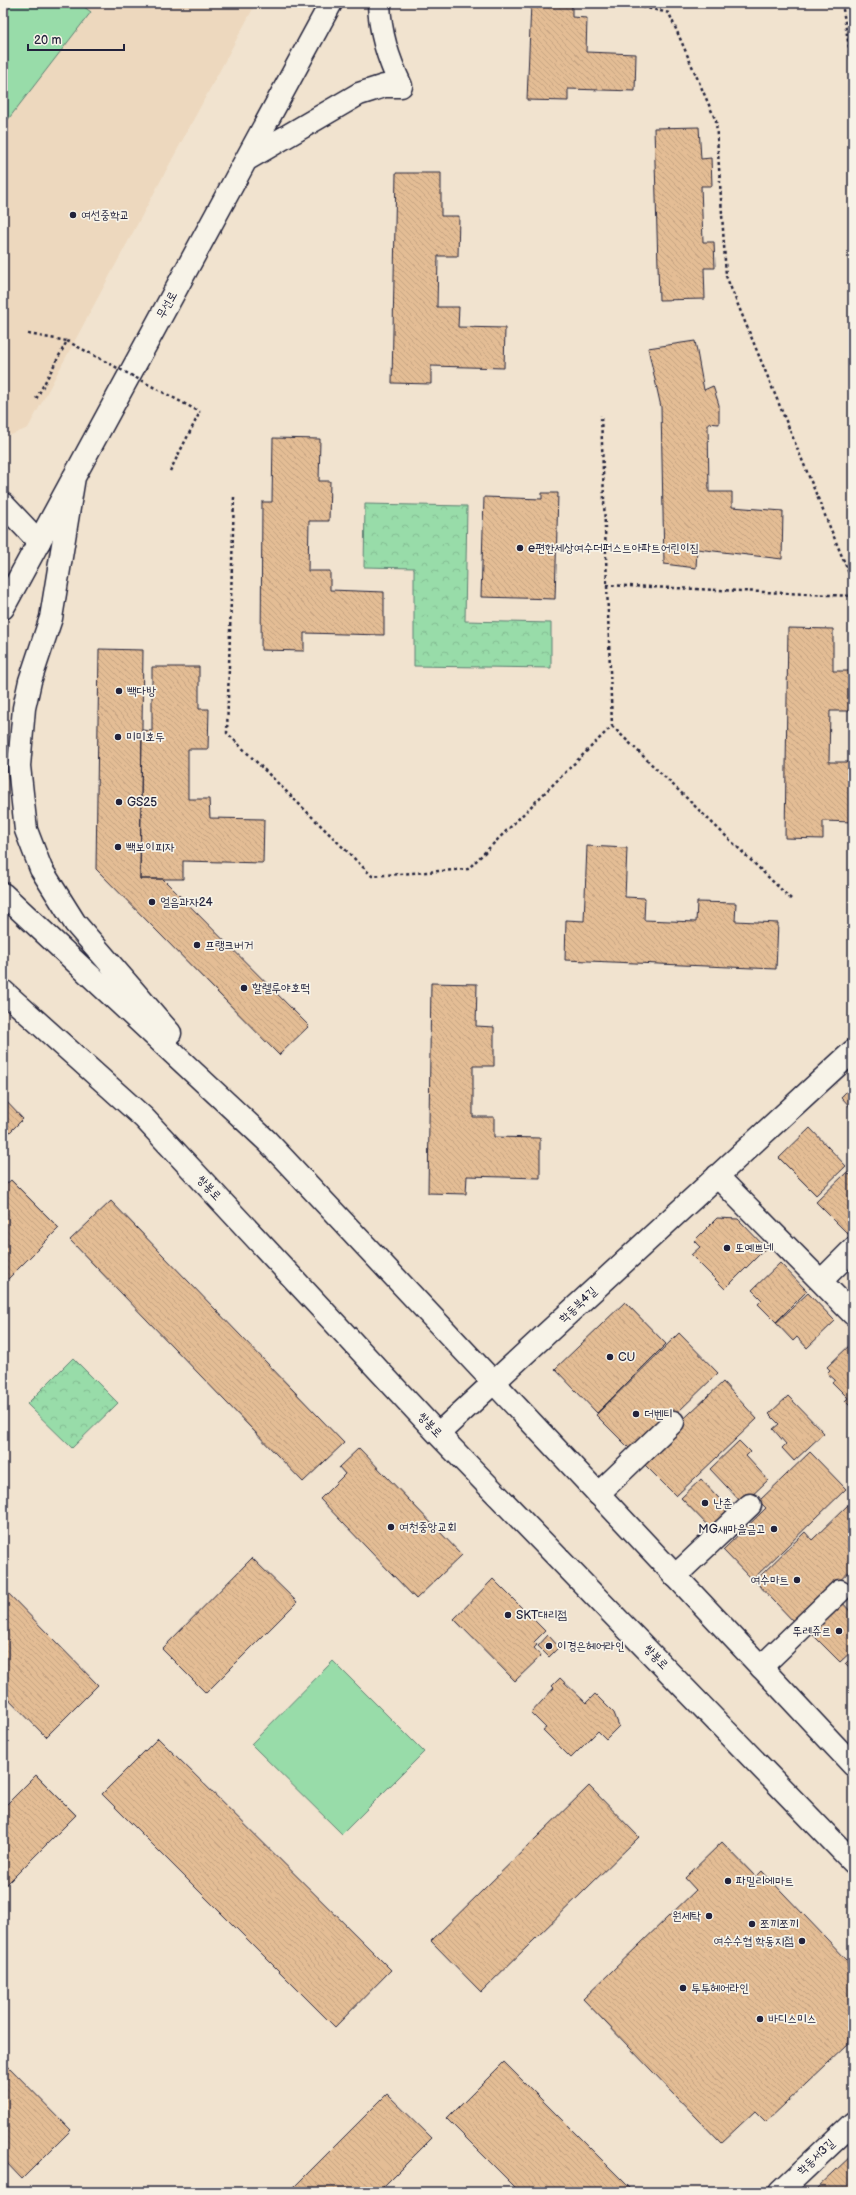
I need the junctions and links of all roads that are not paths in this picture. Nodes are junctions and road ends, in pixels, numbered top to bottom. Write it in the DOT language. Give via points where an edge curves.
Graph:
graph roads {
  1 [pos="331,3"];
  2 [pos="379,3"];
  3 [pos="246,160"];
  4 [pos="74,477"];
  5 [pos="3,504"];
  6 [pos="39,542"];
  7 [pos="3,608"];
  8 [pos="3,894"];
  9 [pos="3,991"];
  10 [pos="853,1051"];
  11 [pos="267,1141"];
  12 [pos="717,1176"];
  13 [pos="853,1249"];
  14 [pos="821,1281"];
  15 [pos="853,1314"];
  16 [pos="493,1383"];
  17 [pos="673,1422"];
  18 [pos="438,1434"];
  19 [pos="598,1494"];
  20 [pos="750,1505"];
  21 [pos="675,1576"];
  22 [pos="840,1591"];
  23 [pos="761,1667"];
  24 [pos="853,1764"];
  25 [pos="853,1862"];
  26 [pos="853,2123"];
  27 [pos="780,2192"];
  1 -- 3 [label="street, 무선로"];
  2 -- 3 [label="street" via="381,34 401,86 384,86 359,94"];
  3 -- 4 [label="street, 무선로"];
  4 -- 6 [label="street, 무선로"];
  4 -- 11 [label="street" via="51,618 30,681 24,715 19,766 26,830 41,869 75,923"];
  5 -- 6 [label="street"];
  6 -- 7 [label="street, 무선로"];
  8 -- 11 [label="street"];
  9 -- 18 [label="street, 쌍봉로" via="144,1118"];
  10 -- 12 [label="street, 학동북4길"];
  11 -- 16 [label="street"];
  12 -- 14 [label="street"];
  12 -- 16 [label="street, 학동북4길"];
  13 -- 14 [label="street"];
  14 -- 15 [label="street"];
  16 -- 18 [label="street, 학동북4길"];
  16 -- 19 [label="street"];
  17 -- 19 [label="street"];
  18 -- 25 [label="street, 쌍봉로"];
  19 -- 21 [label="street"];
  20 -- 21 [label="street"];
  21 -- 23 [label="street"];
  22 -- 23 [label="street"];
  23 -- 24 [label="street"];
  26 -- 27 [label="street, 학동서3길"];
}
